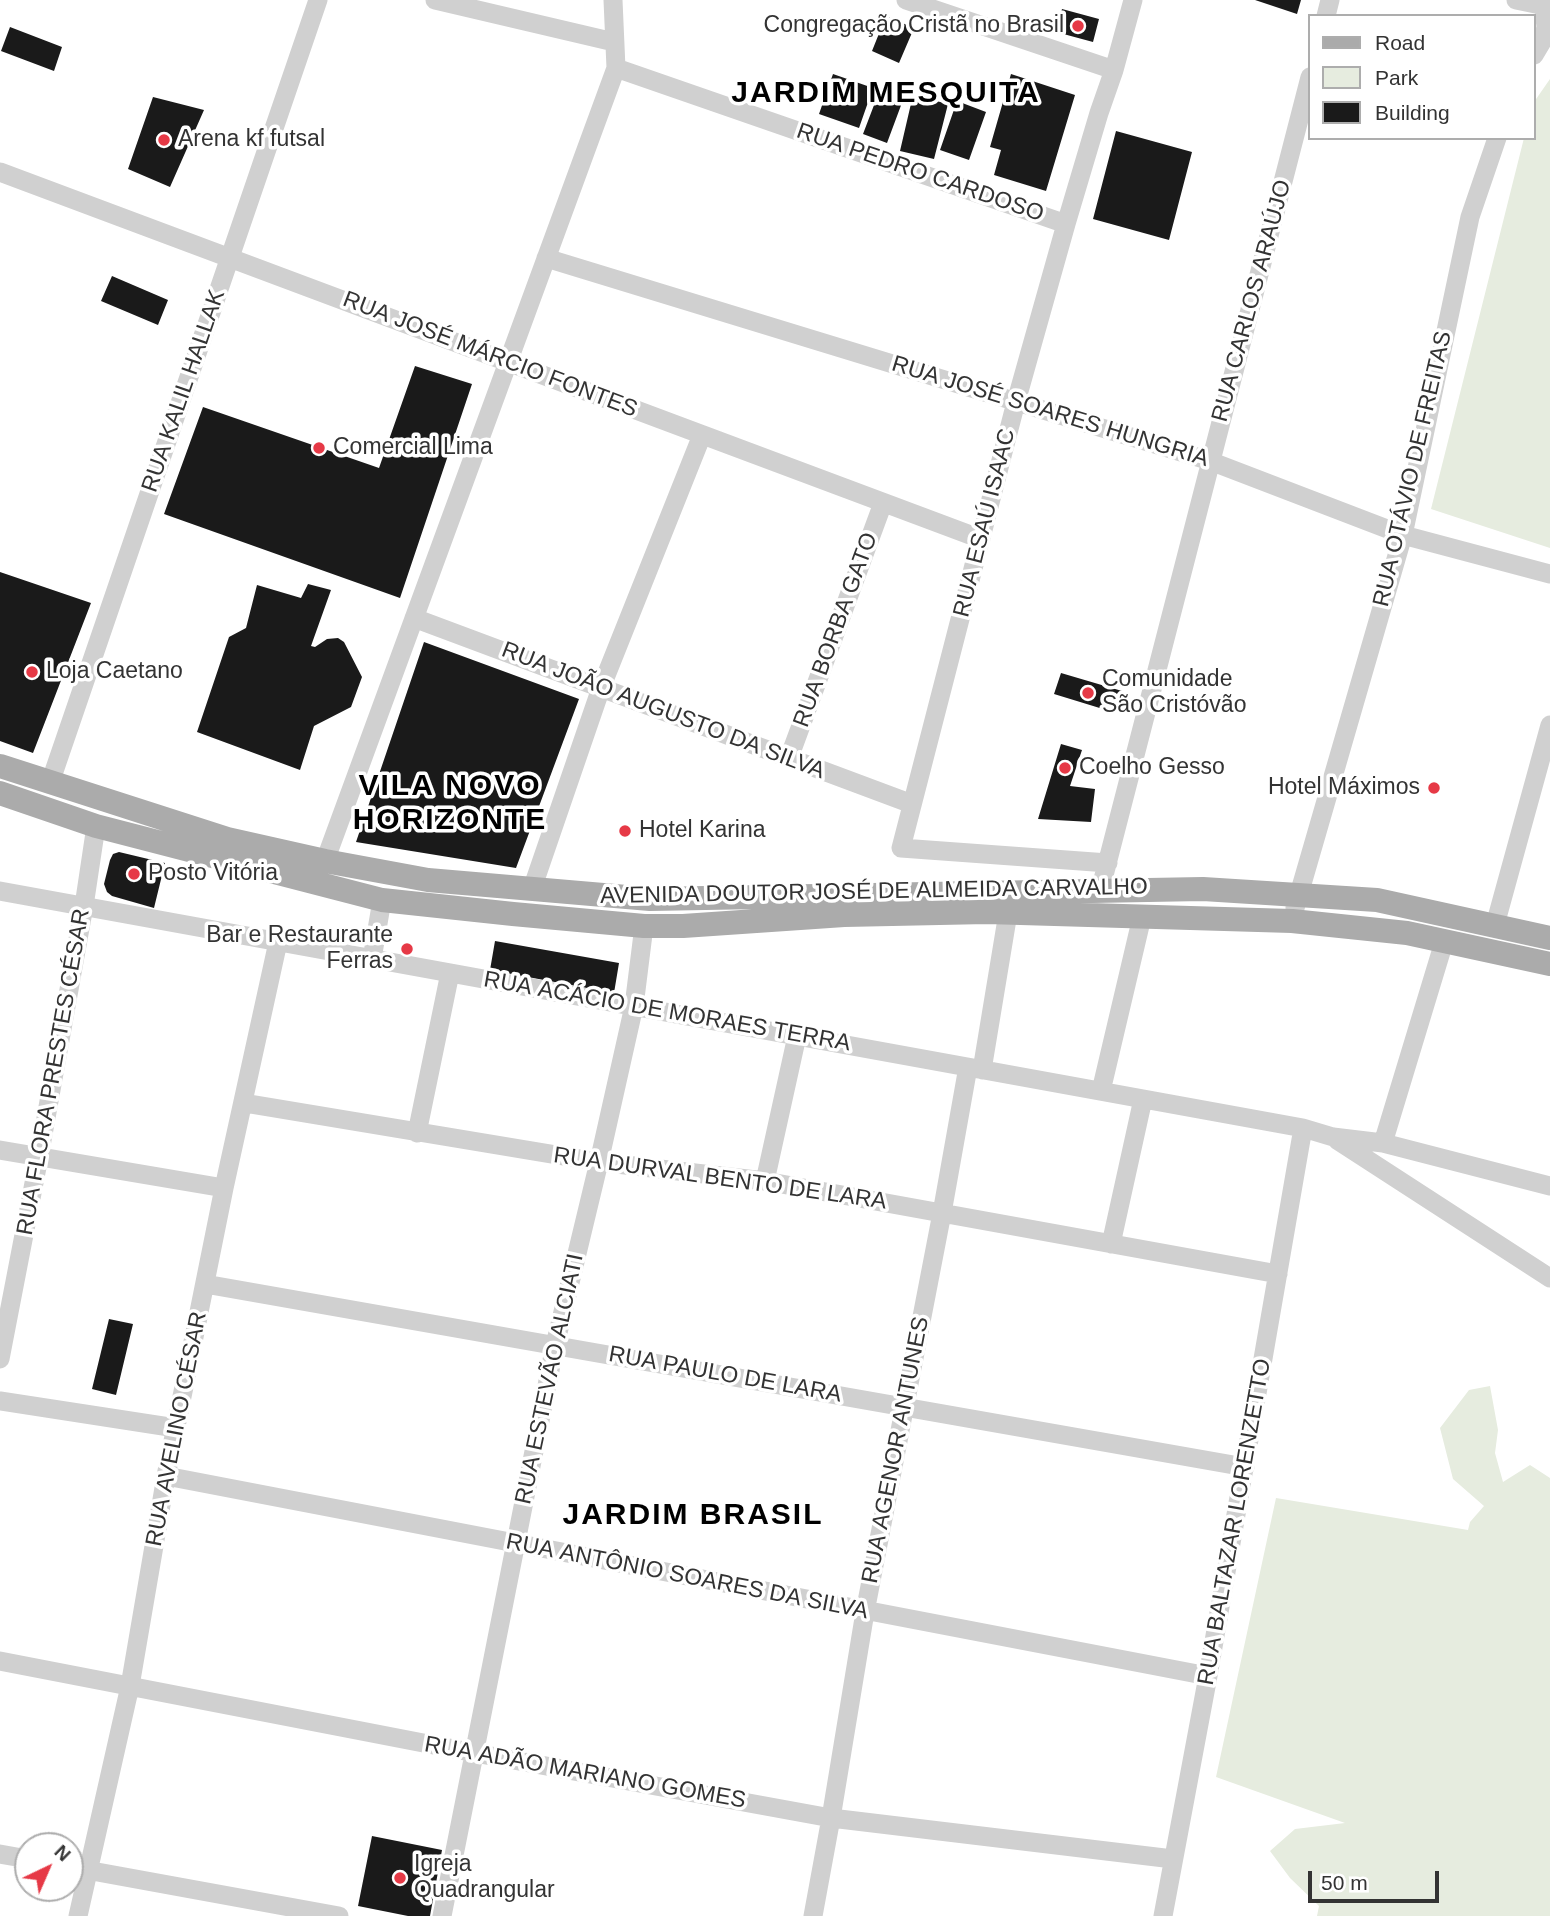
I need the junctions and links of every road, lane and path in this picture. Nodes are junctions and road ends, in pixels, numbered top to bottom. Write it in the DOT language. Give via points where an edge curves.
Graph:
graph roads {
  1 [pos="318,0"];
  2 [pos="435,0"];
  3 [pos="613,0"];
  4 [pos="906,0"];
  5 [pos="1133,0"];
  6 [pos="1516,0"];
  7 [pos="1545,4"];
  8 [pos="614,42"];
  9 [pos="1536,52"];
  10 [pos="1550,53"];
  11 [pos="1536,65"];
  12 [pos="616,68"];
  13 [pos="1114,70"];
  14 [pos="1308,85"];
  15 [pos="1496,140"];
  16 [pos="0,172"];
  17 [pos="1066,224"];
  18 [pos="230,258"];
  19 [pos="546,258"];
  20 [pos="508,362"];
  21 [pos="1016,401"];
  22 [pos="702,435"];
  23 [pos="1210,461"];
  24 [pos="883,502"];
  25 [pos="1403,535"];
  26 [pos="981,539"];
  27 [pos="1550,575"];
  28 [pos="414,618"];
  29 [pos="601,688"];
  30 [pos="1550,725"];
  31 [pos="789,758"];
  32 [pos="0,766"];
  33 [pos="1545,766"];
  34 [pos="50,783"];
  35 [pos="0,793"];
  36 [pos="912,804"];
  37 [pos="96,826"];
  38 [pos="325,861"];
  39 [pos="1108,863"];
  40 [pos="532,889"];
  41 [pos="0,891"];
  42 [pos="1101,891"];
  43 [pos="1298,894"];
  44 [pos="382,900"];
  45 [pos="84,906"];
  46 [pos="1009,913"];
  47 [pos="1142,917"];
  48 [pos="1292,921"];
  49 [pos="1495,925"];
  50 [pos="644,926"];
  51 [pos="1550,938"];
  52 [pos="278,942"];
  53 [pos="1444,942"];
  54 [pos="372,959"];
  55 [pos="1550,964"];
  56 [pos="450,973"];
  57 [pos="634,1006"];
  58 [pos="797,1036"];
  59 [pos="975,1069"];
  60 [pos="1101,1091"];
  61 [pos="1143,1099"];
  62 [pos="244,1102"];
  63 [pos="1303,1128"];
  64 [pos="417,1132"];
  65 [pos="1333,1137"];
  66 [pos="1383,1143"];
  67 [pos="0,1150"];
  68 [pos="39,1157"];
  69 [pos="599,1162"];
  70 [pos="765,1181"];
  71 [pos="1550,1186"];
  72 [pos="224,1188"];
  73 [pos="942,1213"];
  74 [pos="1111,1244"];
  75 [pos="1278,1274"];
  76 [pos="1550,1278"];
  77 [pos="205,1284"];
  78 [pos="555,1345"];
  79 [pos="0,1359"];
  80 [pos="0,1401"];
  81 [pos="905,1407"];
  82 [pos="176,1428"];
  83 [pos="1245,1467"];
  84 [pos="166,1476"];
  85 [pos="515,1544"];
  86 [pos="865,1612"];
  87 [pos="0,1661"];
  88 [pos="1208,1676"];
  89 [pos="130,1686"];
  90 [pos="475,1753"];
  91 [pos="831,1818"];
  92 [pos="84,1850"];
  93 [pos="1173,1859"];
  94 [pos="84,1869"];
  95 [pos="285,1911"];
  96 [pos="339,1916"];
  97 [pos="442,1916"];
  98 [pos="813,1916"];
  99 [pos="1163,1916"];
  1 -- 18 [label="street, RUA KALIL HALLAK"];
  2 -- 8 [label="street"];
  3 -- 8 [label="street"];
  4 -- 13 [label="street"];
  5 -- 13 [label="street, RUA ESAÚ ISAAC"];
  6 -- 7 [label="street"];
  7 -- 9 [label="street" via="1546,27"];
  8 -- 12 [label="street"];
  10 -- 11 [label="street"];
  12 -- 17 [label="street, RUA PEDRO CARDOSO"];
  12 -- 19 [label="street"];
  13 -- 17 [label="street, RUA ESAÚ ISAAC"];
  14 -- 23 [label="street, RUA CARLOS ARAÚJO"];
  15 -- 25 [label="street, RUA OTÁVIO DE FREITAS" via="1470,217"];
  16 -- 18 [label="street, RUA JOSÉ MÁRCIO FONTES"];
  17 -- 21 [label="street, RUA ESAÚ ISAAC"];
  18 -- 20 [label="street, RUA JOSÉ MÁRCIO FONTES"];
  18 -- 34 [label="street, RUA KALIL HALLAK"];
  19 -- 20 [label="street"];
  19 -- 21 [label="street, RUA JOSÉ SOARES HUNGRIA"];
  20 -- 22 [label="street, RUA JOSÉ MÁRCIO FONTES"];
  20 -- 28 [label="street"];
  21 -- 23 [label="street, RUA JOSÉ SOARES HUNGRIA"];
  21 -- 26 [label="street, RUA ESAÚ ISAAC"];
  22 -- 24 [label="street, RUA JOSÉ MÁRCIO FONTES"];
  22 -- 29 [label="street"];
  23 -- 25 [label="street, RUA JOSÉ SOARES HUNGRIA"];
  23 -- 39 [label="street, RUA CARLOS ARAÚJO"];
  24 -- 26 [label="street, RUA JOSÉ MÁRCIO FONTES"];
  24 -- 31 [label="street, RUA BORBA GATO"];
  25 -- 27 [label="street, RUA JOSÉ SOARES HUNGRIA"];
  25 -- 43 [label="street, RUA OTÁVIO DE FREITAS"];
  26 -- 36 [label="street, RUA ESAÚ ISAAC"];
  28 -- 29 [label="street, RUA JOÃO AUGUSTO DA SILVA"];
  28 -- 38 [label="street"];
  29 -- 31 [label="street, RUA JOÃO AUGUSTO DA SILVA"];
  29 -- 40 [label="street"];
  30 -- 33 [label="street"];
  31 -- 36 [label="street, RUA JOÃO AUGUSTO DA SILVA"];
  32 -- 34 [label="main road, AVENIDA DOUTOR JOSÉ DE ALMEIDA CARVALHO"];
  33 -- 49 [label="street"];
  34 -- 38 [label="main road, AVENIDA DOUTOR JOSÉ DE ALMEIDA CARVALHO" via="227,839"];
  35 -- 37 [label="main road, AVENIDA DOUTOR JOSÉ DE ALMEIDA CARVALHO"];
  36 -- 39 [label="street, RUA ESAÚ ISAAC" via="901,848"];
  37 -- 44 [label="main road, AVENIDA DOUTOR JOSÉ DE ALMEIDA CARVALHO"];
  37 -- 45 [label="street, RUA FLORA PRESTES CÉSAR"];
  38 -- 40 [label="main road, AVENIDA DOUTOR JOSÉ DE ALMEIDA CARVALHO" via="428,880"];
  39 -- 42 [label="street, RUA CARLOS ARAÚJO"];
  40 -- 42 [label="main road, AVENIDA DOUTOR JOSÉ DE ALMEIDA CARVALHO" via="650,899"];
  41 -- 45 [label="street, RUA ACÁCIO DE MORAES TERRA"];
  42 -- 43 [label="main road, AVENIDA DOUTOR JOSÉ DE ALMEIDA CARVALHO" via="1203,889"];
  43 -- 48 [label="street, RUA OTÁVIO DE FREITAS"];
  43 -- 49 [label="main road, AVENIDA DOUTOR JOSÉ DE ALMEIDA CARVALHO" via="1377,900"];
  44 -- 50 [label="main road, AVENIDA DOUTOR JOSÉ DE ALMEIDA CARVALHO"];
  44 -- 54 [label="street"];
  45 -- 52 [label="street, RUA ACÁCIO DE MORAES TERRA"];
  45 -- 68 [label="street, RUA FLORA PRESTES CÉSAR"];
  46 -- 47 [label="main road, AVENIDA DOUTOR JOSÉ DE ALMEIDA CARVALHO"];
  46 -- 50 [label="main road, AVENIDA DOUTOR JOSÉ DE ALMEIDA CARVALHO" via="845,915"];
  46 -- 59 [label="street, RUA AGENOR ANTUNES"];
  47 -- 48 [label="main road, AVENIDA DOUTOR JOSÉ DE ALMEIDA CARVALHO"];
  47 -- 60 [label="street"];
  48 -- 53 [label="main road, AVENIDA DOUTOR JOSÉ DE ALMEIDA CARVALHO" via="1407,933"];
  49 -- 51 [label="main road, AVENIDA DOUTOR JOSÉ DE ALMEIDA CARVALHO"];
  50 -- 57 [label="street, RUA ESTEVÃO ALCIATI"];
  52 -- 54 [label="street, RUA ACÁCIO DE MORAES TERRA"];
  52 -- 62 [label="street, RUA AVELINO CÉSAR"];
  53 -- 55 [label="main road, AVENIDA DOUTOR JOSÉ DE ALMEIDA CARVALHO"];
  53 -- 66 [label="street"];
  54 -- 56 [label="street, RUA ACÁCIO DE MORAES TERRA"];
  56 -- 57 [label="street, RUA ACÁCIO DE MORAES TERRA"];
  56 -- 64 [label="street"];
  57 -- 58 [label="street, RUA ACÁCIO DE MORAES TERRA"];
  57 -- 69 [label="street, RUA ESTEVÃO ALCIATI"];
  58 -- 59 [label="street, RUA ACÁCIO DE MORAES TERRA"];
  58 -- 70 [label="street"];
  59 -- 60 [label="street, RUA ACÁCIO DE MORAES TERRA"];
  59 -- 73 [label="street, RUA AGENOR ANTUNES"];
  60 -- 61 [label="street, RUA ACÁCIO DE MORAES TERRA"];
  61 -- 63 [label="street, RUA ACÁCIO DE MORAES TERRA"];
  61 -- 74 [label="street"];
  62 -- 64 [label="street, RUA DURVAL BENTO DE LARA"];
  62 -- 72 [label="street, RUA AVELINO CÉSAR"];
  63 -- 65 [label="street, RUA ACÁCIO DE MORAES TERRA"];
  63 -- 75 [label="street, RUA BALTAZAR LORENZETTO"];
  64 -- 69 [label="street, RUA DURVAL BENTO DE LARA"];
  65 -- 66 [label="street, RUA ACÁCIO DE MORAES TERRA"];
  65 -- 76 [label="street, RUA ACÁCIO DE MORAES TERRA"];
  66 -- 71 [label="street, RUA ACÁCIO DE MORAES TERRA"];
  67 -- 68 [label="street"];
  68 -- 72 [label="street"];
  68 -- 79 [label="street, RUA FLORA PRESTES CÉSAR"];
  69 -- 70 [label="street, RUA DURVAL BENTO DE LARA"];
  69 -- 78 [label="street, RUA ESTEVÃO ALCIATI"];
  70 -- 73 [label="street, RUA DURVAL BENTO DE LARA"];
  72 -- 77 [label="street, RUA AVELINO CÉSAR"];
  73 -- 74 [label="street, RUA DURVAL BENTO DE LARA"];
  73 -- 81 [label="street, RUA AGENOR ANTUNES"];
  74 -- 75 [label="street, RUA DURVAL BENTO DE LARA"];
  75 -- 83 [label="street, RUA BALTAZAR LORENZETTO"];
  77 -- 78 [label="street, RUA PAULO DE LARA"];
  77 -- 82 [label="street, RUA AVELINO CÉSAR"];
  78 -- 81 [label="street, RUA PAULO DE LARA"];
  78 -- 85 [label="street, RUA ESTEVÃO ALCIATI"];
  80 -- 82 [label="street"];
  81 -- 83 [label="street, RUA PAULO DE LARA"];
  81 -- 86 [label="street, RUA AGENOR ANTUNES"];
  82 -- 84 [label="street, RUA AVELINO CÉSAR"];
  83 -- 88 [label="street, RUA BALTAZAR LORENZETTO"];
  84 -- 85 [label="street, RUA ANTÔNIO SOARES DA SILVA"];
  84 -- 89 [label="street, RUA AVELINO CÉSAR"];
  85 -- 86 [label="street, RUA ANTÔNIO SOARES DA SILVA"];
  85 -- 90 [label="street, RUA ESTEVÃO ALCIATI"];
  86 -- 88 [label="street, RUA ANTÔNIO SOARES DA SILVA"];
  86 -- 91 [label="street, RUA AGENOR ANTUNES"];
  87 -- 89 [label="street, RUA ADÃO MARIANO GOMES"];
  88 -- 93 [label="street, RUA BALTAZAR LORENZETTO"];
  89 -- 90 [label="street, RUA ADÃO MARIANO GOMES"];
  89 -- 92 [label="street, RUA AVELINO CÉSAR"];
  90 -- 91 [label="street, RUA ADÃO MARIANO GOMES"];
  90 -- 97 [label="street, RUA ESTEVÃO ALCIATI"];
  91 -- 93 [label="street, RUA ADÃO MARIANO GOMES"];
  91 -- 98 [label="street, RUA AGENOR ANTUNES"];
  93 -- 99 [label="street, RUA BALTAZAR LORENZETTO"];
  94 -- 95 [label="street"];
  95 -- 96 [label="street"];
}
